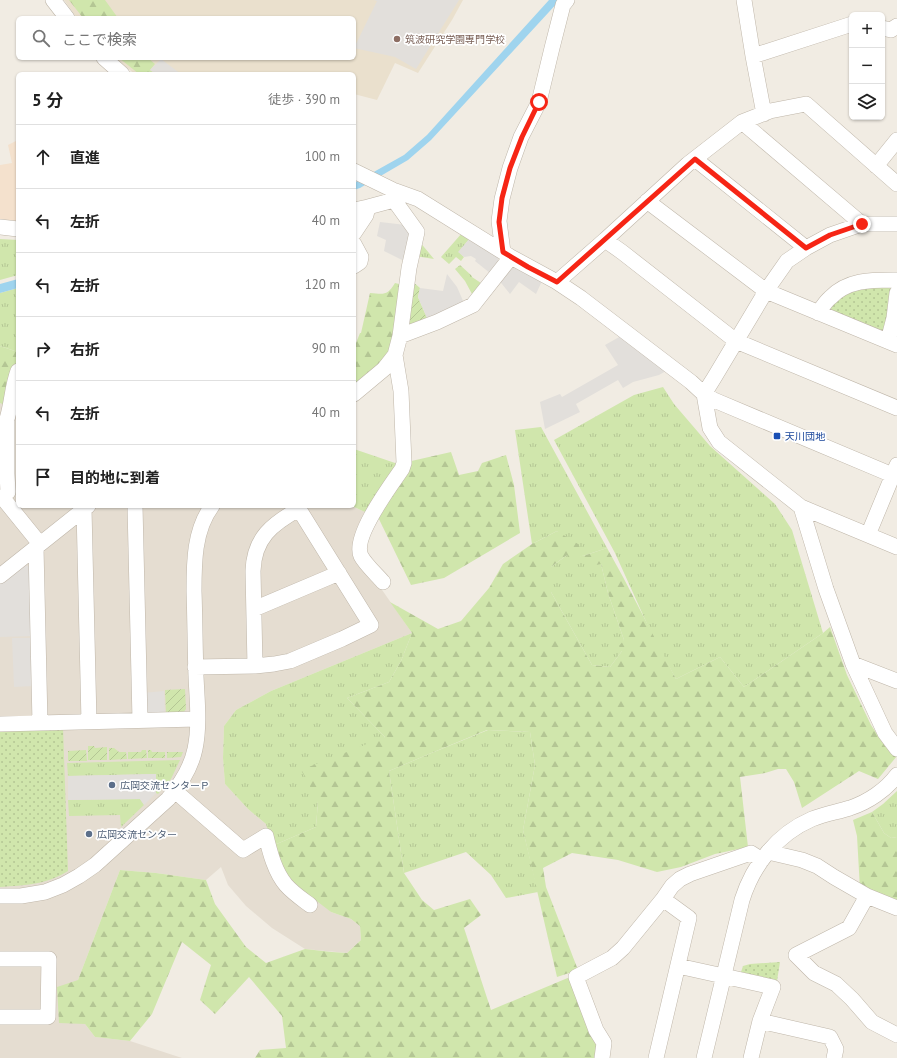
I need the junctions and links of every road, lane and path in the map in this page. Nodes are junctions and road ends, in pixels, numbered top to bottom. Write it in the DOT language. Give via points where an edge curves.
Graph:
graph roads {
  1 [pos="53,0"];
  2 [pos="567,0"];
  3 [pos="744,0"];
  4 [pos="65,16"];
  5 [pos="849,25"];
  6 [pos="897,26"];
  7 [pos="885,29"];
  8 [pos="754,56"];
  9 [pos="106,60"];
  10 [pos="120,72"];
  11 [pos="764,114"];
  12 [pos="742,122"];
  13 [pos="897,140"];
  14 [pos="695,159"];
  15 [pos="876,166"];
  16 [pos="364,176"];
  17 [pos="897,184"];
  18 [pos="393,195"];
  19 [pos="647,201"];
  20 [pos="361,209"];
  21 [pos="862,224"];
  22 [pos="897,224"];
  23 [pos="0,227"];
  24 [pos="16,229"];
  25 [pos="356,230"];
  26 [pos="605,240"];
  27 [pos="356,248"];
  28 [pos="806,248"];
  29 [pos="507,254"];
  30 [pos="356,265"];
  31 [pos="897,280"];
  32 [pos="557,282"];
  33 [pos="766,291"];
  34 [pos="897,293"];
  35 [pos="818,313"];
  36 [pos="400,336"];
  37 [pos="736,341"];
  38 [pos="893,343"];
  39 [pos="395,355"];
  40 [pos="16,377"];
  41 [pos="356,392"];
  42 [pos="704,394"];
  43 [pos="897,408"];
  44 [pos="896,473"];
  45 [pos="7,493"];
  46 [pos="801,506"];
  47 [pos="86,508"];
  48 [pos="135,508"];
  49 [pos="211,508"];
  50 [pos="297,508"];
  51 [pos="299,508"];
  52 [pos="868,535"];
  53 [pos="36,543"];
  54 [pos="897,547"];
  55 [pos="339,573"];
  56 [pos="0,576"];
  57 [pos="384,582"];
  58 [pos="254,609"];
  59 [pos="854,664"];
  60 [pos="255,666"];
  61 [pos="195,667"];
  62 [pos="897,681"];
  63 [pos="197,719"];
  64 [pos="140,720"];
  65 [pos="89,722"];
  66 [pos="40,723"];
  67 [pos="0,724"];
  68 [pos="897,749"];
  69 [pos="897,775"];
  70 [pos="175,790"];
  71 [pos="765,856"];
  72 [pos="0,896"];
  73 [pos="868,896"];
  74 [pos="663,898"];
  75 [pos="310,905"];
  76 [pos="897,908"];
  77 [pos="0,959"];
  78 [pos="678,966"];
  79 [pos="724,976"];
  80 [pos="0,1018"];
  81 [pos="760,1021"];
  82 [pos="897,1035"];
  83 [pos="602,1058"];
  84 [pos="656,1058"];
  85 [pos="704,1058"];
  86 [pos="751,1058"];
  87 [pos="834,1058"];
  1 -- 4 [label="street"];
  2 -- 29 [label="street" via="563,5 539,102 510,168 502,198 499,222"];
  3 -- 8 [label="street"];
  5 -- 8 [label="street"];
  6 -- 7 [label="street" via="891,30"];
  8 -- 11 [label="street"];
  9 -- 10 [label="street"];
  11 -- 12 [label="street"];
  11 -- 15 [label="street" via="806,104"];
  12 -- 14 [label="street"];
  12 -- 21 [label="street"];
  13 -- 15 [label="street"];
  14 -- 19 [label="street"];
  14 -- 28 [label="street"];
  15 -- 17 [label="street"];
  16 -- 18 [label="street"];
  18 -- 20 [label="street"];
  18 -- 29 [label="street" via="418,199"];
  18 -- 36 [label="street" via="418,232 409,268"];
  19 -- 26 [label="street"];
  19 -- 33 [label="street"];
  20 -- 25 [label="street" via="366,215"];
  21 -- 22 [label="street"];
  21 -- 28 [label="street" via="830,235"];
  23 -- 24 [label="street"];
  26 -- 32 [label="street"];
  26 -- 37 [label="street"];
  27 -- 30 [label="street" via="361,257"];
  28 -- 33 [label="street" via="787,261"];
  29 -- 32 [label="street"];
  29 -- 36 [label="street" via="473,305"];
  31 -- 35 [label="street" via="872,280 848,284 830,297"];
  32 -- 42 [label="street" via="605,316"];
  33 -- 35 [label="street"];
  33 -- 37 [label="street"];
  34 -- 38 [label="street"];
  35 -- 38 [label="street"];
  36 -- 39 [label="street"];
  37 -- 42 [label="street"];
  37 -- 43 [label="street"];
  39 -- 41 [label="street" via="384,369"];
  39 -- 57 [label="street" via="401,390 404,463 370,518 360,547 361,556"];
  40 -- 45 [label="street" via="7,419"];
  42 -- 44 [label="street"];
  42 -- 46 [label="street" via="710,428 719,442"];
  44 -- 52 [label="street"];
  45 -- 53 [label="street"];
  46 -- 52 [label="street"];
  46 -- 59 [label="street" via="826,589"];
  47 -- 53 [label="street"];
  47 -- 65 [label="street"];
  48 -- 64 [label="street"];
  49 -- 61 [label="street" via="202,524 196,545"];
  50 -- 58 [label="street" via="263,536 257,548 253,563"];
  51 -- 55 [label="street"];
  52 -- 54 [label="street"];
  53 -- 56 [label="street"];
  53 -- 66 [label="street"];
  55 -- 58 [label="street"];
  55 -- 60 [label="street" via="370,625 290,661"];
  58 -- 60 [label="street"];
  59 -- 62 [label="street"];
  59 -- 68 [label="street" via="885,733"];
  60 -- 61 [label="street"];
  61 -- 63 [label="street"];
  63 -- 64 [label="street"];
  63 -- 70 [label="street" via="194,754"];
  64 -- 65 [label="street"];
  65 -- 66 [label="street"];
  66 -- 67 [label="street"];
  69 -- 71 [label="street" via="868,800 812,819 795,828 780,839"];
  70 -- 72 [label="street" via="95,865 79,876 45,892"];
  70 -- 75 [label="street" via="243,850 266,836 274,864 287,886"];
  71 -- 73 [label="street" via="802,860"];
  71 -- 74 [label="street" via="751,853 690,874 672,886"];
  71 -- 79 [label="street" via="746,887"];
  73 -- 76 [label="street"];
  73 -- 82 [label="street" via="849,928 796,955 814,973 836,984 872,1022"];
  74 -- 78 [label="street" via="689,918"];
  74 -- 83 [label="street" via="612,958 576,977 596,1030 604,1043"];
  77 -- 80 [label="street" via="49,959 49,966 48,1017"];
  78 -- 79 [label="street"];
  78 -- 84 [label="street"];
  79 -- 81 [label="street" via="773,987"];
  79 -- 85 [label="street"];
  81 -- 86 [label="street"];
  81 -- 87 [label="street" via="830,1037 836,1048"];
}
